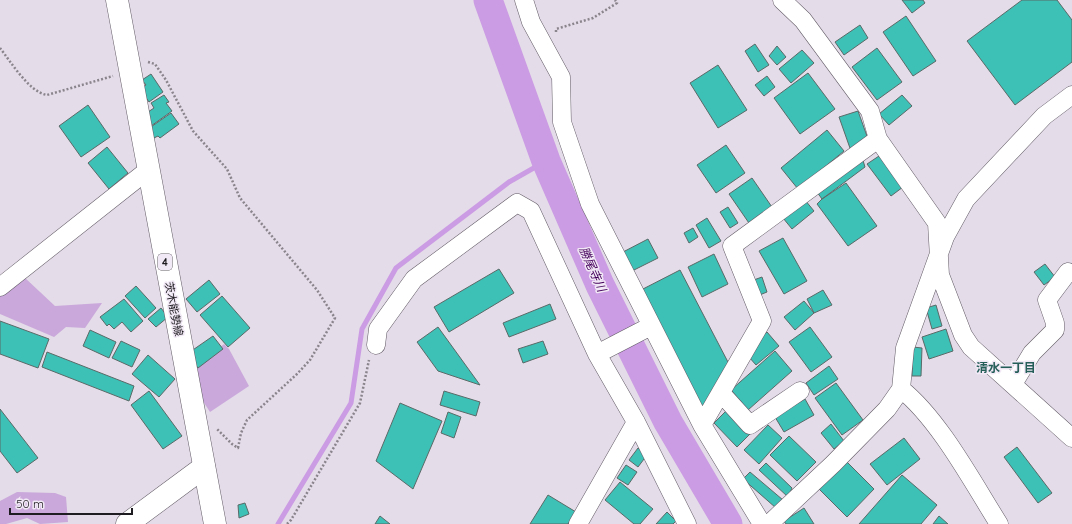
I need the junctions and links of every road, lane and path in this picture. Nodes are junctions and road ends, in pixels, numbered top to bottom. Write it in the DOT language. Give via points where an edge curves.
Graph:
graph roads {
  1 [pos="117,0"];
  2 [pos="524,0"];
  3 [pos="615,0"];
  4 [pos="782,0"];
  5 [pos="0,48"];
  6 [pos="550,58"];
  7 [pos="129,65"];
  8 [pos="1072,95"];
  9 [pos="878,139"];
  10 [pos="148,170"];
  11 [pos="939,252"];
  12 [pos="1068,272"];
  13 [pos="0,287"];
  14 [pos="651,326"];
  15 [pos="376,345"];
  16 [pos="597,354"];
  17 [pos="1013,384"];
  18 [pos="901,389"];
  19 [pos="800,391"];
  20 [pos="720,393"];
  21 [pos="636,422"];
  22 [pos="212,423"];
  23 [pos="702,425"];
  24 [pos="1072,438"];
  25 [pos="204,467"];
  26 [pos="777,520"];
  27 [pos="127,524"];
  28 [pos="215,524"];
  29 [pos="287,524"];
  30 [pos="578,524"];
  31 [pos="687,524"];
  32 [pos="762,524"];
  33 [pos="1000,524"];
  1 -- 7 [label="main road, 茨木能勢線 / 4"];
  2 -- 6 [label="street" via="530,22"];
  3 -- 6 [label="path" via="617,3 593,18 556,29"];
  4 -- 9 [label="street" via="803,20 870,111"];
  5 -- 7 [label="path" via="33,89 47,95"];
  6 -- 14 [label="street" via="561,77 562,122 590,204"];
  7 -- 10 [label="main road, 茨木能勢線 / 4"];
  7 -- 22 [label="path" via="143,60 155,64 193,131 227,169 240,198 317,290 335,318 310,360 298,374 247,420 238,448"];
  8 -- 11 [label="street" via="1044,116 966,199"];
  9 -- 11 [label="street" via="937,223"];
  9 -- 20 [label="street" via="732,246 762,321"];
  10 -- 13 [label="street"];
  10 -- 25 [label="main road, 茨木能勢線 / 4"];
  11 -- 17 [label="street" via="940,275 963,335 971,347"];
  11 -- 18 [label="street" via="905,348"];
  12 -- 17 [label="street" via="1047,300 1055,330 1032,353"];
  14 -- 16 [label="street"];
  14 -- 23 [label="street"];
  15 -- 16 [label="street" via="378,329 414,279 517,203 531,211"];
  15 -- 29 [label="path" via="369,362 360,403"];
  16 -- 21 [label="street"];
  17 -- 24 [label="street"];
  18 -- 26 [label="street" via="887,408"];
  18 -- 33 [label="street" via="915,401 949,446"];
  19 -- 20 [label="street" via="750,425"];
  20 -- 23 [label="street"];
  21 -- 30 [label="street"];
  21 -- 31 [label="street"];
  23 -- 32 [label="street"];
  25 -- 27 [label="main road"];
  25 -- 28 [label="main road, 茨木能勢線 / 4"];
}
